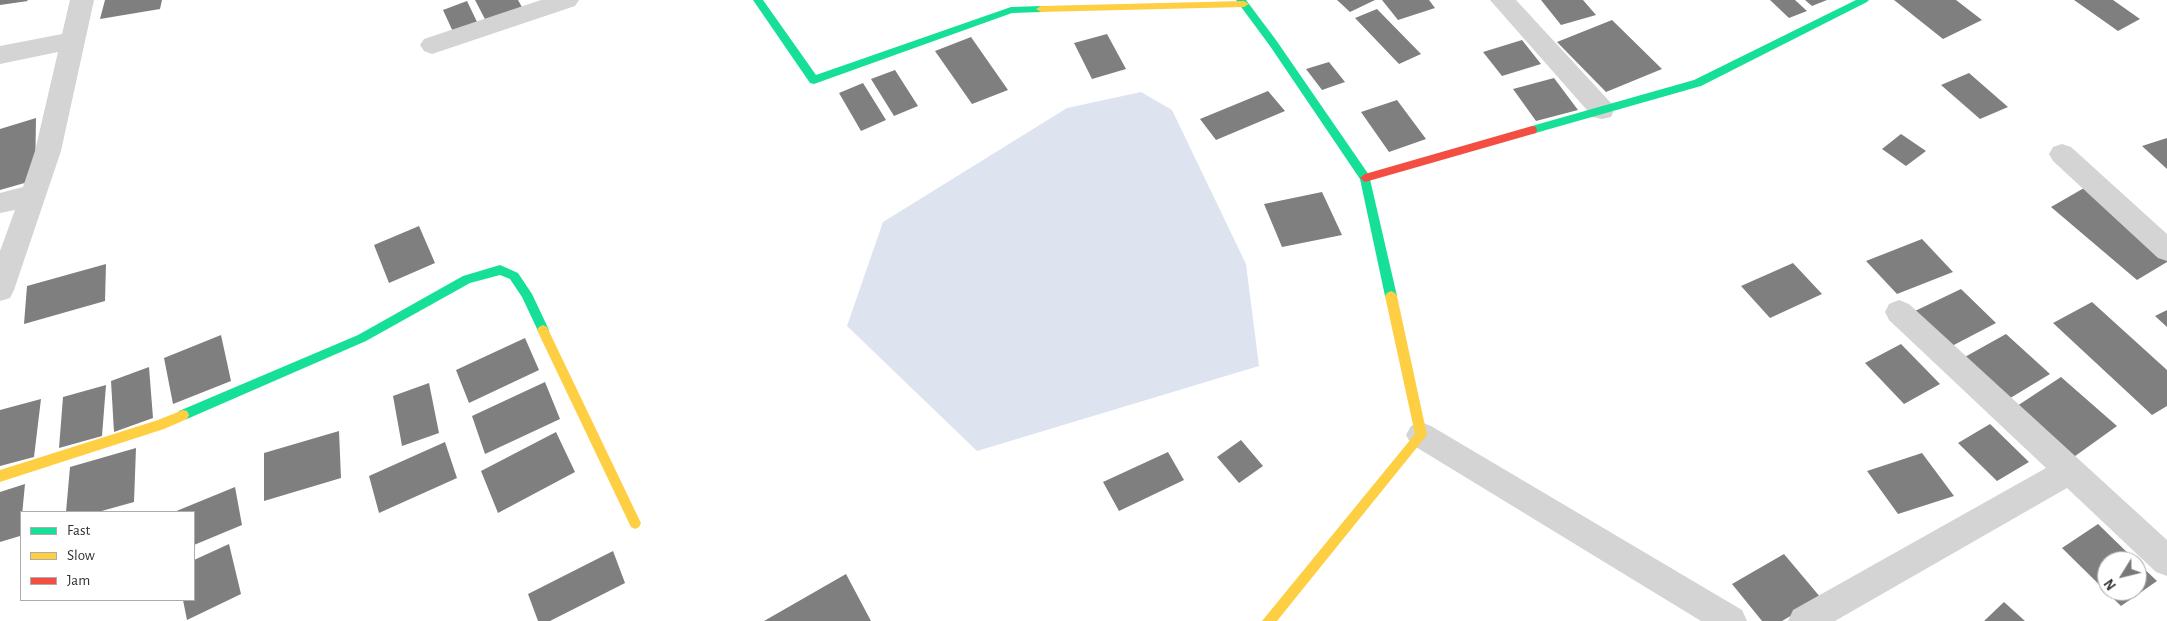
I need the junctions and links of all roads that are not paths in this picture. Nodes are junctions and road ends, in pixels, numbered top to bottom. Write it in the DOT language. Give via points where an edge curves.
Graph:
graph roads {
  1 [pos="82,0"];
  2 [pos="567,0"];
  3 [pos="758,0"];
  4 [pos="1502,0"];
  5 [pos="1864,0"];
  6 [pos="1243,2"];
  7 [pos="1151,3"];
  8 [pos="73,41"];
  9 [pos="432,45"];
  10 [pos="0,55"];
  11 [pos="1602,110"];
  12 [pos="2062,154"];
  13 [pos="1365,178"];
  14 [pos="33,195"];
  15 [pos="0,203"];
  16 [pos="2167,250"];
  17 [pos="0,290"];
  18 [pos="1899,312"];
  19 [pos="1421,435"];
  20 [pos="2070,471"];
  21 [pos="0,476"];
  22 [pos="635,523"];
  23 [pos="2167,561"];
  24 [pos="1269,621"];
  25 [pos="1731,621"];
  26 [pos="1804,621"];
  1 -- 8 [label="street"];
  2 -- 9 [label="street"];
  3 -- 7 [label="street" via="814,80 1012,10"];
  4 -- 11 [label="street"];
  5 -- 11 [label="street" via="1697,83"];
  6 -- 7 [label="street"];
  6 -- 13 [label="street"];
  8 -- 10 [label="street"];
  8 -- 14 [label="street" via="48,151"];
  11 -- 13 [label="street"];
  12 -- 16 [label="street"];
  13 -- 19 [label="street"];
  14 -- 15 [label="street"];
  14 -- 17 [label="street"];
  18 -- 20 [label="street"];
  19 -- 24 [label="street"];
  19 -- 25 [label="street"];
  20 -- 23 [label="street"];
  20 -- 26 [label="street"];
  21 -- 22 [label="street" via="160,425 362,338 466,279 500,270 514,276 526,294"];
}
